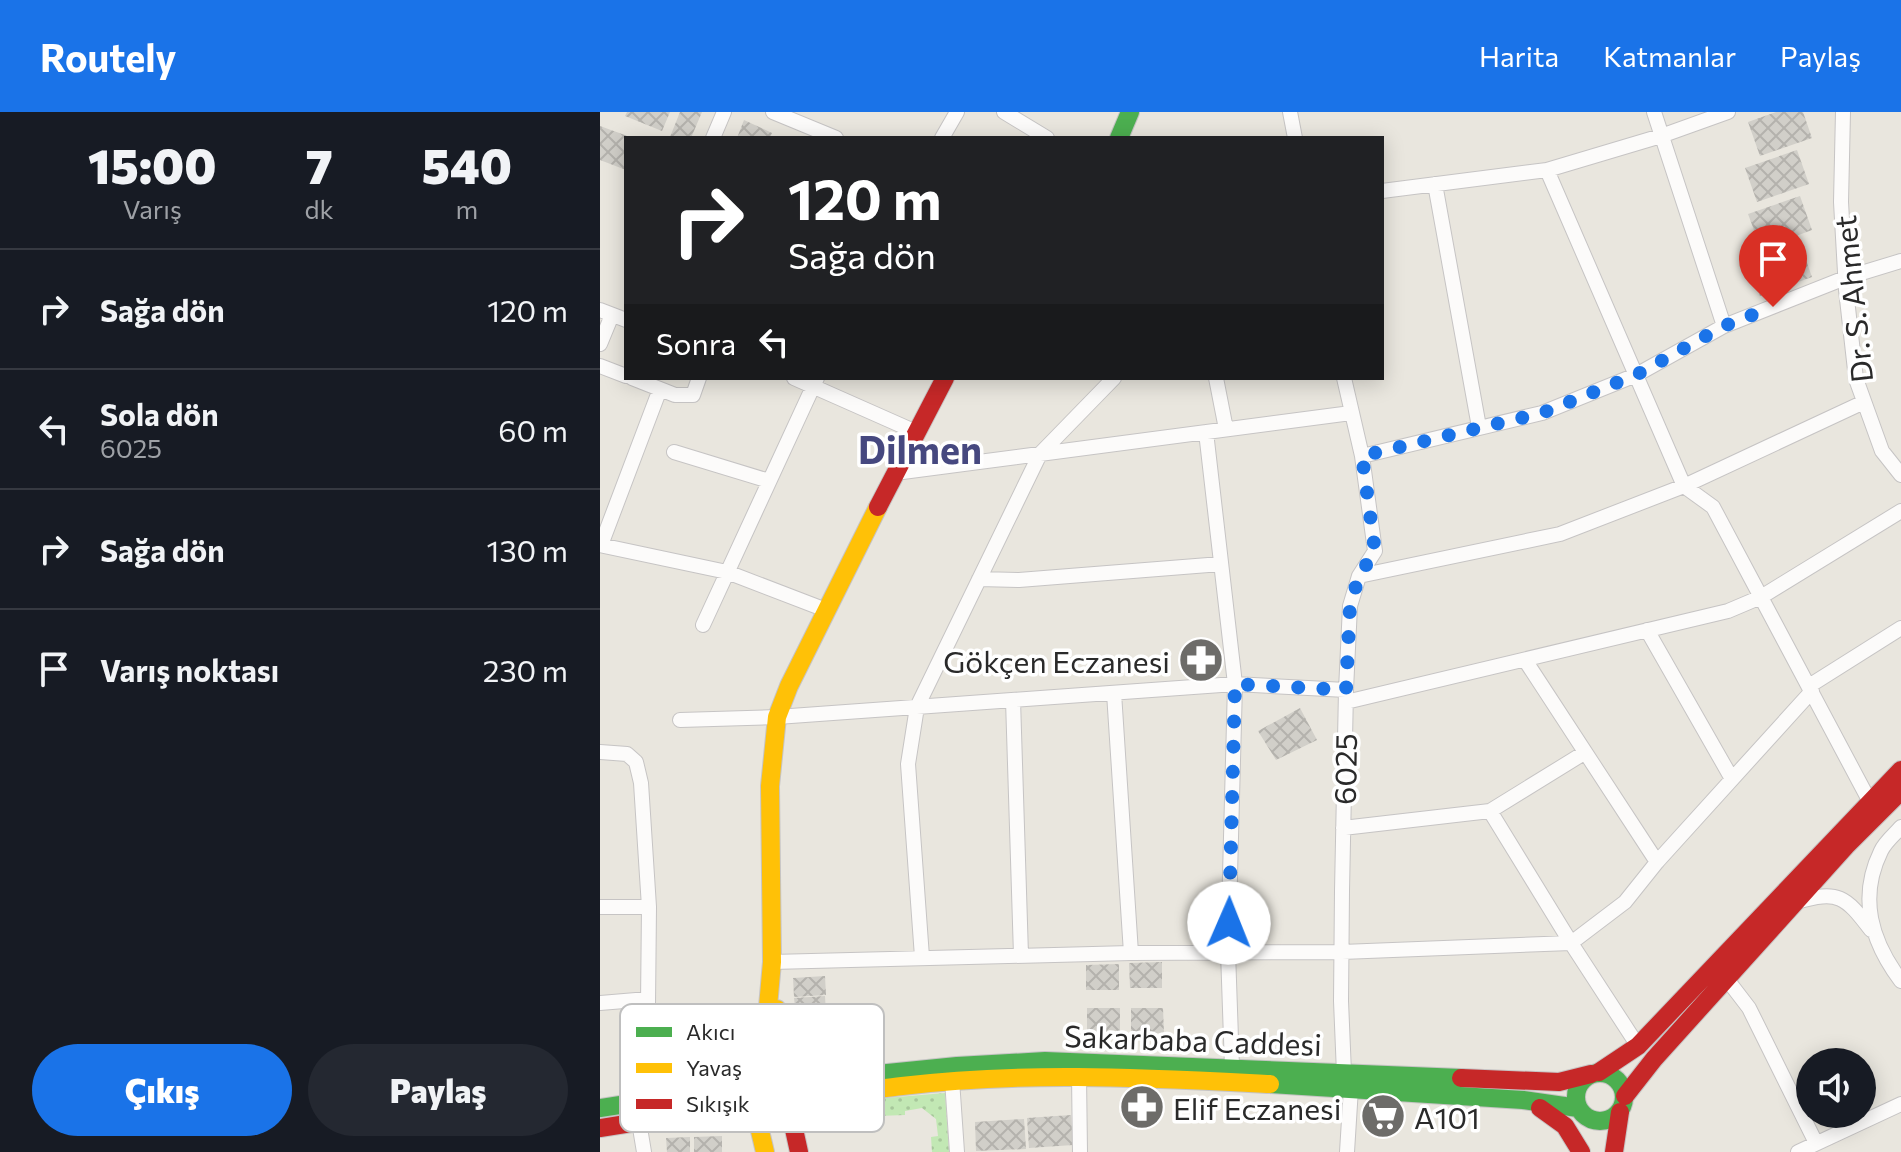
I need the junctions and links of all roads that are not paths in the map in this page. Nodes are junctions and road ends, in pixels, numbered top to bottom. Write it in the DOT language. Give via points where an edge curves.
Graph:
graph roads {
  1 [pos="724,112"];
  2 [pos="773,112"];
  3 [pos="957,112"];
  4 [pos="1004,112"];
  5 [pos="1121,112"];
  6 [pos="1130,112"];
  7 [pos="1290,112"];
  8 [pos="1654,112"];
  9 [pos="1728,112"];
  10 [pos="1843,112"];
  11 [pos="714,136"];
  12 [pos="831,136"];
  13 [pos="943,136"];
  14 [pos="1044,136"];
  15 [pos="1120,136"];
  16 [pos="1295,136"];
  17 [pos="1661,136"];
  18 [pos="1547,170"];
  19 [pos="1435,184"];
  20 [pos="1384,191"];
  21 [pos="1901,261"];
  22 [pos="1845,278"];
  23 [pos="613,315"];
  24 [pos="1724,326"];
  25 [pos="600,344"];
  26 [pos="600,366"];
  27 [pos="624,375"];
  28 [pos="1636,375"];
  29 [pos="637,380"];
  30 [pos="698,380"];
  31 [pos="944,380"];
  32 [pos="1112,380"];
  33 [pos="1216,380"];
  34 [pos="1344,380"];
  35 [pos="815,382"];
  36 [pos="660,389"];
  37 [pos="1864,402"];
  38 [pos="1351,413"];
  39 [pos="1479,427"];
  40 [pos="1226,429"];
  41 [pos="916,432"];
  42 [pos="1206,432"];
  43 [pos="674,452"];
  44 [pos="1040,454"];
  45 [pos="1362,456"];
  46 [pos="895,473"];
  47 [pos="1901,475"];
  48 [pos="769,481"];
  49 [pos="1684,486"];
  50 [pos="1901,511"];
  51 [pos="601,545"];
  52 [pos="1221,564"];
  53 [pos="727,572"];
  54 [pos="1359,576"];
  55 [pos="979,579"];
  56 [pos="1761,597"];
  57 [pos="826,610"];
  58 [pos="703,625"];
  59 [pos="1901,628"];
  60 [pos="1647,630"];
  61 [pos="1525,660"];
  62 [pos="1235,684"];
  63 [pos="1810,689"];
  64 [pos="1114,693"];
  65 [pos="1346,696"];
  66 [pos="1013,700"];
  67 [pos="917,707"];
  68 [pos="777,717"];
  69 [pos="680,720"];
  70 [pos="600,752"];
  71 [pos="1584,753"];
  72 [pos="1901,770"];
  73 [pos="1732,779"];
  74 [pos="1901,791"];
  75 [pos="1870,802"];
  76 [pos="1490,811"];
  77 [pos="1901,827"];
  78 [pos="1343,828"];
  79 [pos="1657,862"];
  80 [pos="1796,902"];
  81 [pos="600,907"];
  82 [pos="649,907"];
  83 [pos="1872,930"];
  84 [pos="1571,943"];
  85 [pos="1228,952"];
  86 [pos="1342,952"];
  87 [pos="1131,953"];
  88 [pos="1021,955"];
  89 [pos="922,957"];
  90 [pos="772,962"];
  91 [pos="1726,978"];
  92 [pos="1901,981"];
  93 [pos="648,999"];
  94 [pos="600,1003"];
  95 [pos="648,1004"];
  96 [pos="768,1004"];
  97 [pos="777,1004"];
  98 [pos="1638,1046"];
  99 [pos="1232,1067"];
  100 [pos="884,1073"];
  101 [pos="1595,1073"];
  102 [pos="1079,1076"];
  103 [pos="952,1080"];
  104 [pos="1347,1081"];
  105 [pos="884,1088"];
  106 [pos="1523,1100"];
  107 [pos="1622,1104"];
  108 [pos="1901,1104"];
  109 [pos="620,1105"];
  110 [pos="600,1108"];
  111 [pos="1582,1112"];
  112 [pos="620,1125"];
  113 [pos="600,1128"];
  114 [pos="641,1132"];
  115 [pos="760,1132"];
  116 [pos="796,1132"];
  117 [pos="1816,1143"];
  118 [pos="644,1152"];
  119 [pos="765,1152"];
  120 [pos="799,1152"];
  121 [pos="957,1152"];
  122 [pos="1080,1152"];
  123 [pos="1347,1152"];
  124 [pos="1581,1152"];
  125 [pos="1589,1152"];
  126 [pos="1614,1152"];
  127 [pos="1798,1152"];
  1 -- 11 [label="street"];
  2 -- 12 [label="street"];
  3 -- 13 [label="street"];
  4 -- 14 [label="street"];
  5 -- 15 [label="main road"];
  6 -- 15 [label="main road"];
  7 -- 16 [label="street"];
  8 -- 17 [label="street"];
  9 -- 17 [label="street"];
  10 -- 22 [label="street, Dr. S. Ahmet"];
  17 -- 18 [label="street"];
  17 -- 24 [label="street"];
  18 -- 19 [label="street"];
  18 -- 28 [label="street"];
  19 -- 20 [label="street"];
  19 -- 39 [label="street"];
  21 -- 22 [label="street"];
  22 -- 24 [label="street"];
  22 -- 37 [label="street, Dr. S. Ahmet" via="1856,379"];
  23 -- 25 [label="street"];
  24 -- 28 [label="street"];
  26 -- 27 [label="street"];
  28 -- 39 [label="street" via="1542,413"];
  28 -- 49 [label="street"];
  29 -- 36 [label="street"];
  30 -- 36 [label="street" via="693,395"];
  31 -- 41 [label="main road"];
  32 -- 44 [label="street"];
  33 -- 40 [label="street"];
  34 -- 38 [label="street, 6025"];
  35 -- 41 [label="street"];
  35 -- 48 [label="street"];
  36 -- 51 [label="street"];
  37 -- 47 [label="street, Dr. S. Ahmet" via="1882,451"];
  37 -- 49 [label="street"];
  38 -- 40 [label="street"];
  38 -- 45 [label="street, 6025"];
  39 -- 45 [label="street"];
  40 -- 42 [label="street"];
  41 -- 46 [label="main road"];
  42 -- 44 [label="street"];
  42 -- 52 [label="street"];
  43 -- 48 [label="street"];
  44 -- 46 [label="street"];
  44 -- 55 [label="street"];
  45 -- 54 [label="street, 6025" via="1375,551"];
  46 -- 57 [label="main road"];
  48 -- 53 [label="street"];
  49 -- 54 [label="street" via="1560,534"];
  49 -- 56 [label="street" via="1713,507"];
  50 -- 56 [label="street"];
  51 -- 53 [label="street"];
  52 -- 55 [label="street"];
  52 -- 62 [label="street"];
  53 -- 57 [label="street"];
  53 -- 58 [label="street"];
  54 -- 65 [label="street, 6025" via="1350,606"];
  55 -- 67 [label="street"];
  56 -- 60 [label="street" via="1728,611"];
  56 -- 63 [label="street"];
  57 -- 68 [label="main road"];
  59 -- 63 [label="street"];
  60 -- 61 [label="street"];
  60 -- 73 [label="street"];
  61 -- 65 [label="street"];
  61 -- 71 [label="street"];
  62 -- 64 [label="street"];
  62 -- 65 [label="street"];
  62 -- 85 [label="street"];
  63 -- 73 [label="street"];
  63 -- 75 [label="street"];
  64 -- 66 [label="street"];
  64 -- 87 [label="street"];
  65 -- 78 [label="street, 6025"];
  66 -- 67 [label="street"];
  66 -- 88 [label="street"];
  67 -- 68 [label="street"];
  67 -- 89 [label="street" via="908,764"];
  68 -- 69 [label="street"];
  68 -- 90 [label="main road" via="770,786"];
  70 -- 82 [label="street" via="627,754 636,762"];
  71 -- 76 [label="street"];
  71 -- 79 [label="street"];
  72 -- 75 [label="main road, Sakarbaba Caddesi"];
  73 -- 79 [label="street"];
  74 -- 80 [label="main road"];
  75 -- 98 [label="main road, Sakarbaba Caddesi"];
  76 -- 78 [label="street"];
  76 -- 84 [label="street"];
  77 -- 83 [label="street" via="1881,850 1868,891"];
  78 -- 86 [label="street, 6025"];
  79 -- 84 [label="street" via="1625,902"];
  80 -- 83 [label="street" via="1824,894 1849,902"];
  80 -- 91 [label="main road"];
  81 -- 82 [label="street"];
  82 -- 93 [label="street"];
  83 -- 92 [label="street"];
  84 -- 86 [label="street"];
  84 -- 98 [label="street"];
  85 -- 86 [label="street"];
  85 -- 87 [label="street"];
  85 -- 99 [label="street"];
  86 -- 104 [label="street, 6025"];
  87 -- 88 [label="street"];
  88 -- 89 [label="street"];
  89 -- 90 [label="street"];
  90 -- 96 [label="main road"];
  90 -- 97 [label="main road"];
  91 -- 107 [label="main road"];
  91 -- 117 [label="street" via="1749,1008"];
  93 -- 94 [label="street"];
  93 -- 95 [label="street"];
  98 -- 101 [label="main road, Sakarbaba Caddesi"];
  99 -- 100 [label="main road, Sakarbaba Caddesi" via="1045,1061"];
  99 -- 104 [label="main road, Sakarbaba Caddesi"];
  101 -- 104 [label="main road, Sakarbaba Caddesi" via="1559,1082"];
  101 -- 107 [label="main road" via="1620,1082"];
  101 -- 111 [label="main road" via="1576,1092"];
  102 -- 103 [label="main road, Sakarbaba Caddesi"];
  102 -- 104 [label="main road, Sakarbaba Caddesi"];
  102 -- 122 [label="street"];
  103 -- 105 [label="main road, Sakarbaba Caddesi"];
  103 -- 121 [label="street"];
  104 -- 106 [label="main road, Sakarbaba Caddesi"];
  104 -- 123 [label="street, 6025"];
  106 -- 111 [label="main road, Sakarbaba Caddesi"];
  106 -- 124 [label="main road" via="1557,1114"];
  107 -- 111 [label="main road" via="1614,1117 1600,1122"];
  107 -- 126 [label="main road"];
  108 -- 117 [label="street"];
  109 -- 110 [label="main road"];
  111 -- 125 [label="main road"];
  112 -- 113 [label="main road"];
  114 -- 118 [label="street"];
  115 -- 119 [label="main road"];
  116 -- 120 [label="main road"];
  117 -- 127 [label="street"];
}
